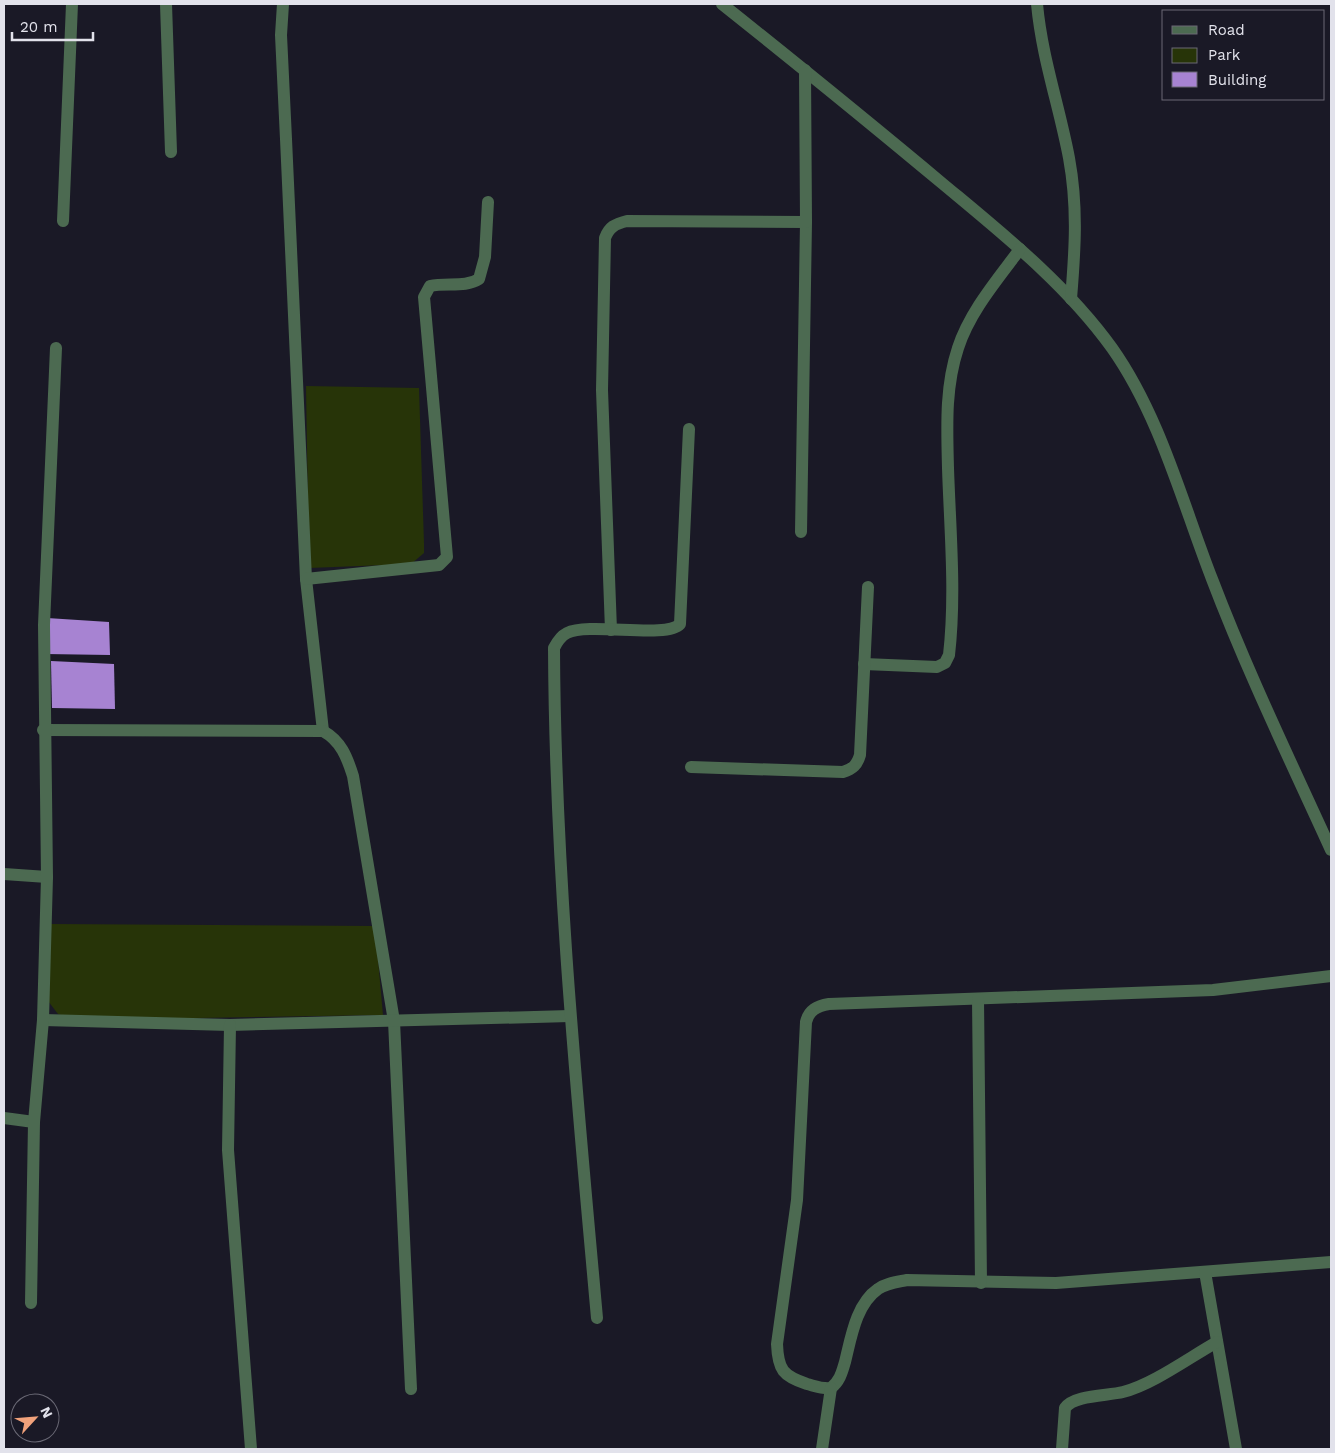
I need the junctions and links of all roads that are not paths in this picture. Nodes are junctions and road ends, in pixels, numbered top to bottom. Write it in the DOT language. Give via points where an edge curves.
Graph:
graph roads {
  1 [pos="72,4"];
  2 [pos="166,4"];
  3 [pos="282,4"];
  4 [pos="722,4"];
  5 [pos="1037,4"];
  6 [pos="805,70"];
  7 [pos="170,152"];
  8 [pos="488,202"];
  9 [pos="63,221"];
  10 [pos="806,222"];
  11 [pos="1020,248"];
  12 [pos="1071,299"];
  13 [pos="56,348"];
  14 [pos="688,429"];
  15 [pos="801,532"];
  16 [pos="306,579"];
  17 [pos="868,587"];
  18 [pos="611,630"];
  19 [pos="864,664"];
  20 [pos="43,730"];
  21 [pos="323,731"];
  22 [pos="691,767"];
  23 [pos="1331,850"];
  24 [pos="4,874"];
  25 [pos="47,876"];
  26 [pos="1331,976"];
  27 [pos="978,1000"];
  28 [pos="570,1016"];
  29 [pos="43,1020"];
  30 [pos="394,1021"];
  31 [pos="230,1025"];
  32 [pos="4,1118"];
  33 [pos="34,1122"];
  34 [pos="1331,1262"];
  35 [pos="1205,1272"];
  36 [pos="981,1283"];
  37 [pos="31,1304"];
  38 [pos="597,1318"];
  39 [pos="1217,1342"];
  40 [pos="831,1388"];
  41 [pos="411,1389"];
  42 [pos="251,1449"];
  43 [pos="822,1449"];
  44 [pos="1062,1449"];
  45 [pos="1236,1449"];
  1 -- 9 [label="street"];
  2 -- 7 [label="street"];
  3 -- 16 [label="street"];
  4 -- 6 [label="street"];
  5 -- 12 [label="street" via="1040,40 1072,181 1076,238"];
  6 -- 10 [label="street"];
  6 -- 11 [label="street"];
  8 -- 16 [label="street" via="485,257 479,279 470,284 439,283 430,286 424,297 447,557 439,565"];
  10 -- 15 [label="street"];
  10 -- 18 [label="street" via="627,221 608,231 605,238 602,390"];
  11 -- 12 [label="street"];
  11 -- 19 [label="street" via="970,320 958,346 950,377 947,411 951,562 949,655 945,663 937,667"];
  12 -- 23 [label="street" via="1111,347 1130,377 1157,433 1252,677"];
  13 -- 20 [label="street" via="44,625"];
  14 -- 18 [label="street" via="680,624 674,628"];
  16 -- 21 [label="street"];
  17 -- 19 [label="street"];
  18 -- 28 [label="street" via="575,630 554,648 555,732"];
  19 -- 22 [label="street" via="860,755 851,770"];
  20 -- 21 [label="street"];
  20 -- 25 [label="street"];
  21 -- 30 [label="street" via="339,742 353,776"];
  24 -- 25 [label="street"];
  25 -- 29 [label="street"];
  26 -- 27 [label="street" via="1214,990"];
  27 -- 36 [label="street"];
  27 -- 40 [label="street" via="829,1004 813,1009 808,1015 796,1200 777,1358 789,1378"];
  28 -- 30 [label="street"];
  28 -- 38 [label="street"];
  29 -- 31 [label="street"];
  29 -- 33 [label="street"];
  30 -- 31 [label="street"];
  30 -- 41 [label="street"];
  31 -- 42 [label="street" via="228,1150"];
  32 -- 33 [label="street"];
  33 -- 37 [label="street"];
  34 -- 35 [label="street"];
  35 -- 36 [label="street" via="1056,1283"];
  35 -- 39 [label="street"];
  36 -- 40 [label="street" via="907,1280 877,1289 857,1320 841,1376"];
  39 -- 44 [label="street" via="1137,1388 1073,1400 1065,1408"];
  39 -- 45 [label="street"];
  40 -- 43 [label="street"];
}
